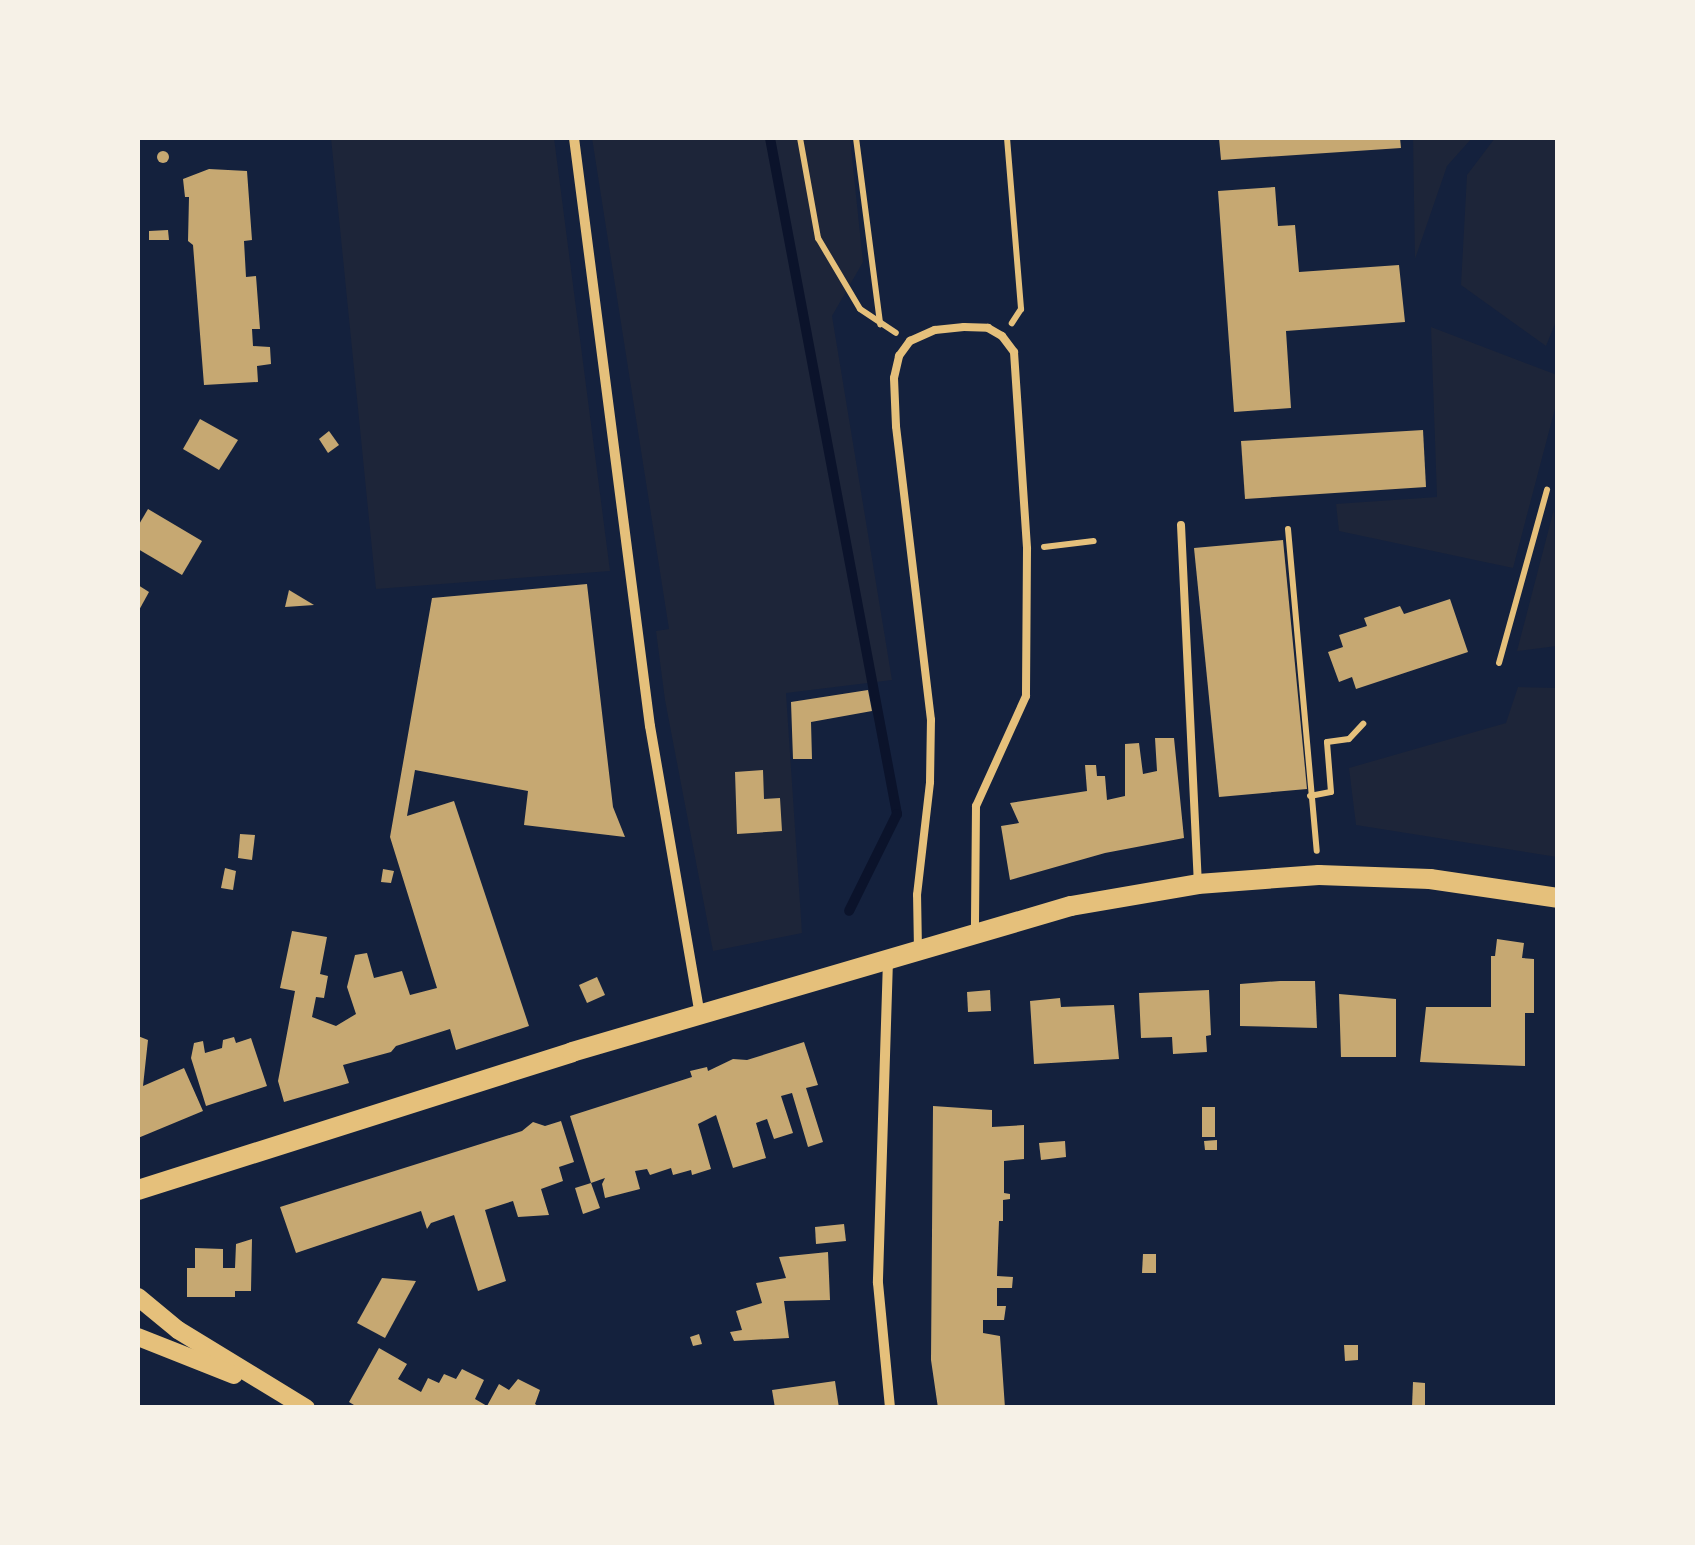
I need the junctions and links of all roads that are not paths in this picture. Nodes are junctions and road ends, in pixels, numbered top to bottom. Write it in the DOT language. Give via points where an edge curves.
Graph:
graph roads {
  1 [pos="574,138"];
  2 [pos="1180,526"];
  3 [pos="1198,884"];
  4 [pos="1558,898"];
  5 [pos="974,933"];
  6 [pos="918,950"];
  7 [pos="888,958"];
  8 [pos="700,1014"];
  9 [pos="138,1190"];
  10 [pos="138,1298"];
  11 [pos="138,1337"];
  12 [pos="280,1394"];
  13 [pos="306,1408"];
  14 [pos="890,1408"];
  1 -- 8 [label="street" via="650,726"];
  2 -- 3 [label="lane"];
  3 -- 4 [label="main road" via="1319,875 1412,878"];
  3 -- 5 [label="main road" via="1071,906"];
  5 -- 6 [label="main road"];
  5 -- 6 [label="lane" via="976,806 1026,696 1027,549 1014,352 988,328 964,327 910,341 894,378 931,720 916,895"];
  6 -- 7 [label="main road"];
  7 -- 8 [label="main road"];
  7 -- 14 [label="street" via="878,1283"];
  8 -- 9 [label="main road"];
  10 -- 12 [label="street"];
  11 -- 12 [label="street"];
  12 -- 13 [label="street"];
}
